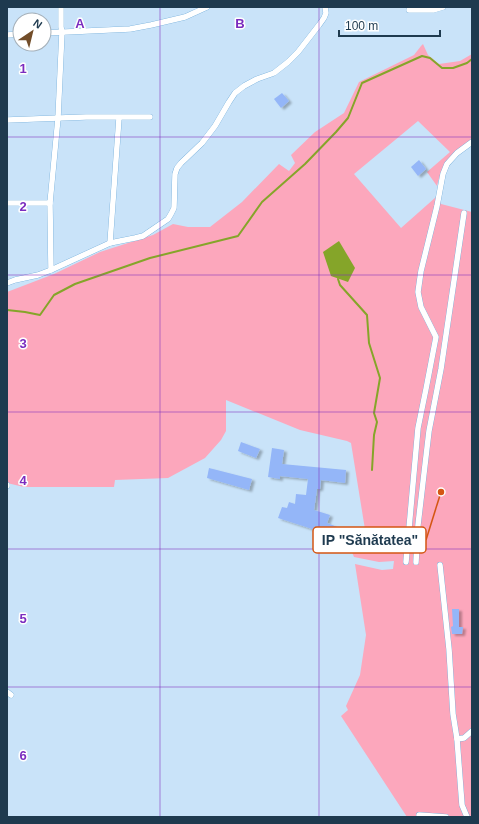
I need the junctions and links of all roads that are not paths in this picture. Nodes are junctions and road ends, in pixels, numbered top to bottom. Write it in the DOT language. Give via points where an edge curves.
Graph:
graph roads {
  1 [pos="61,7"];
  2 [pos="207,7"];
  3 [pos="325,7"];
  4 [pos="443,7"];
  5 [pos="409,10"];
  6 [pos="62,32"];
  7 [pos="52,33"];
  8 [pos="150,117"];
  9 [pos="58,118"];
  10 [pos="119,118"];
  11 [pos="7,120"];
  12 [pos="472,142"];
  13 [pos="7,203"];
  14 [pos="50,203"];
  15 [pos="464,213"];
  16 [pos="110,243"];
  17 [pos="51,270"];
  18 [pos="7,283"];
  19 [pos="406,562"];
  20 [pos="416,562"];
  21 [pos="440,564"];
  22 [pos="472,731"];
  23 [pos="457,739"];
  24 [pos="419,815"];
  25 [pos="446,817"];
  26 [pos="467,817"];
  1 -- 6 [label="street"];
  2 -- 6 [label="street" via="185,17 130,29"];
  3 -- 16 [label="street" via="324,18 298,52 279,70 257,79 235,93 209,134 177,168 174,208 168,219 143,236"];
  4 -- 5 [label="street" via="433,10"];
  6 -- 7 [label="street"];
  6 -- 9 [label="street"];
  8 -- 10 [label="street"];
  9 -- 10 [label="street"];
  9 -- 11 [label="street"];
  9 -- 14 [label="street"];
  10 -- 16 [label="street"];
  12 -- 19 [label="street" via="452,158 443,174 421,272 418,292 421,307 436,337 418,428"];
  13 -- 14 [label="street"];
  14 -- 17 [label="street"];
  15 -- 20 [label="street" via="428,438"];
  16 -- 17 [label="street"];
  17 -- 18 [label="street"];
  21 -- 23 [label="street"];
  22 -- 23 [label="street" via="464,738"];
  23 -- 26 [label="street" via="462,805"];
  24 -- 25 [label="street"];
}
